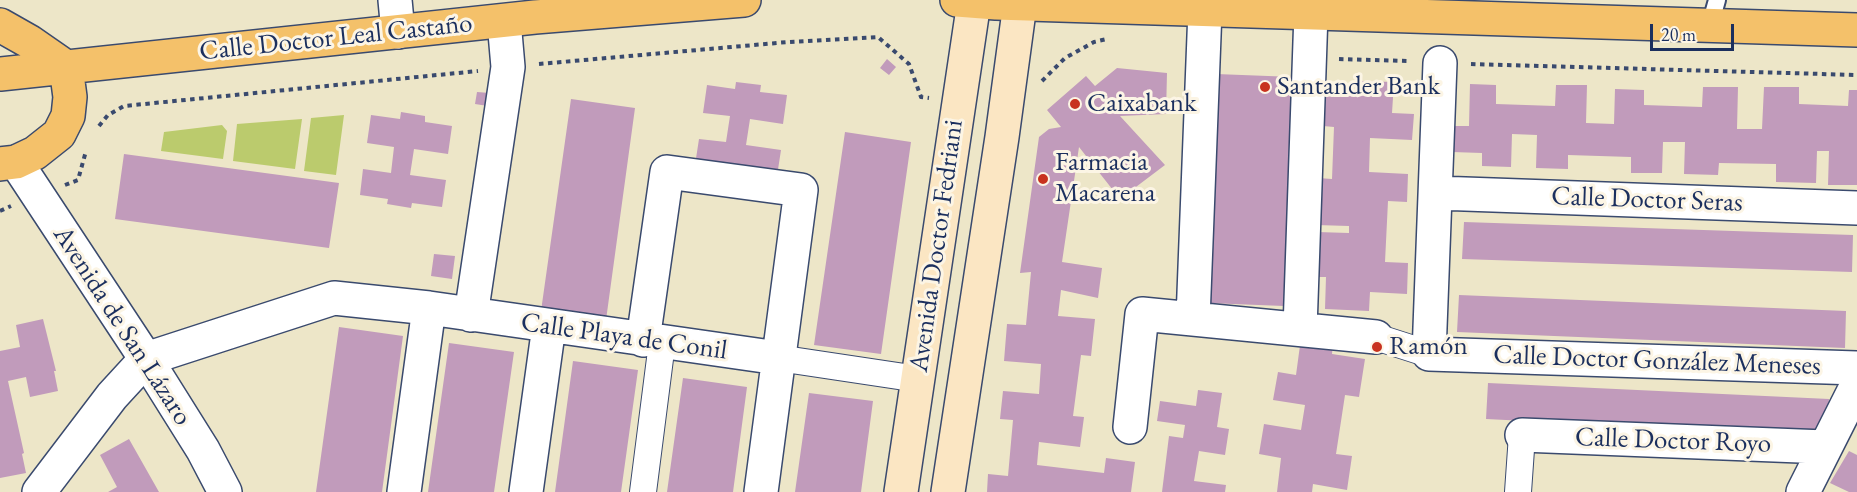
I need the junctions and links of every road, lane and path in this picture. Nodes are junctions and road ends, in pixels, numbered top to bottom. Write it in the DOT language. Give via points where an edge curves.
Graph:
graph roads {
  1 [pos="395,0"];
  2 [pos="744,0"];
  3 [pos="968,1"];
  4 [pos="1020,2"];
  5 [pos="1205,10"];
  6 [pos="1311,13"];
  7 [pos="1714,13"];
  8 [pos="504,21"];
  9 [pos="0,25"];
  10 [pos="1857,30"];
  11 [pos="398,32"];
  12 [pos="1112,39"];
  13 [pos="1329,58"];
  14 [pos="1440,63"];
  15 [pos="535,64"];
  16 [pos="66,67"];
  17 [pos="489,70"];
  18 [pos="0,74"];
  19 [pos="1857,75"];
  20 [pos="1038,86"];
  21 [pos="921,97"];
  22 [pos="97,127"];
  23 [pos="89,143"];
  24 [pos="8,163"];
  25 [pos="78,180"];
  26 [pos="1437,193"];
  27 [pos="1857,208"];
  28 [pos="429,308"];
  29 [pos="471,315"];
  30 [pos="1193,319"];
  31 [pos="549,326"];
  32 [pos="1300,329"];
  33 [pos="1376,337"];
  34 [pos="653,341"];
  35 [pos="1429,354"];
  36 [pos="778,358"];
  37 [pos="146,359"];
  38 [pos="1857,368"];
  39 [pos="918,379"];
  40 [pos="1857,385"];
  41 [pos="1131,427"];
  42 [pos="1522,435"];
  43 [pos="1825,447"];
  44 [pos="39,492"];
  45 [pos="225,492"];
  46 [pos="405,492"];
  47 [pos="526,492"];
  48 [pos="642,492"];
  49 [pos="761,492"];
  50 [pos="901,492"];
  51 [pos="948,492"];
  52 [pos="1518,492"];
  53 [pos="1803,492"];
  1 -- 11 [label="street"];
  2 -- 8 [label="main road, Calle Doctor Leal Castaño"];
  3 -- 4 [label="main road"];
  3 -- 39 [label="main road, Avenida Doctor Fedriani"];
  4 -- 5 [label="main road"];
  4 -- 51 [label="main road, Avenida Doctor Fedriani"];
  5 -- 6 [label="main road"];
  5 -- 30 [label="street"];
  6 -- 7 [label="main road"];
  6 -- 32 [label="street"];
  7 -- 10 [label="main road"];
  8 -- 11 [label="main road, Calle Doctor Leal Castaño"];
  8 -- 29 [label="street" via="508,67"];
  9 -- 16 [label="main road"];
  11 -- 16 [label="main road, Calle Doctor Leal Castaño"];
  12 -- 20 [label="path" via="1094,42 1065,58"];
  13 -- 14 [label="path"];
  14 -- 19 [label="path"];
  14 -- 26 [label="street"];
  15 -- 21 [label="path" via="878,37 909,64"];
  16 -- 18 [label="main road, Calle Doctor Leal Castaño"];
  16 -- 24 [label="main road, Avenida de San Lázaro" via="68,116 58,134 35,153"];
  17 -- 22 [label="path" via="124,106"];
  23 -- 25 [label="path"];
  24 -- 37 [label="street, Avenida de San Lázaro"];
  26 -- 27 [label="street, Calle Doctor Seras"];
  26 -- 35 [label="street"];
  28 -- 29 [label="street, Calle Playa de Conil"];
  28 -- 37 [label="street, Calle Playa de Conil" via="334,298"];
  28 -- 46 [label="street"];
  29 -- 31 [label="street, Calle Playa de Conil"];
  30 -- 32 [label="street, Calle Doctor González Meneses"];
  30 -- 41 [label="street, Calle Doctor González Meneses" via="1142,314"];
  31 -- 34 [label="street, Calle Playa de Conil"];
  31 -- 47 [label="street"];
  32 -- 33 [label="street, Calle Doctor González Meneses"];
  33 -- 35 [label="street, Calle Doctor González Meneses"];
  34 -- 36 [label="street, Calle Playa de Conil"];
  34 -- 36 [label="street" via="667,172 768,185 801,190"];
  34 -- 48 [label="street"];
  35 -- 38 [label="street, Calle Doctor González Meneses"];
  36 -- 39 [label="street"];
  36 -- 49 [label="street"];
  37 -- 44 [label="street" via="112,396"];
  37 -- 45 [label="street, Avenida de San Lázaro"];
  39 -- 50 [label="main road, Avenida Doctor Fedriani"];
  40 -- 43 [label="street"];
  42 -- 43 [label="street, Calle Doctor Royo"];
  42 -- 52 [label="street"];
  43 -- 53 [label="street"];
}
